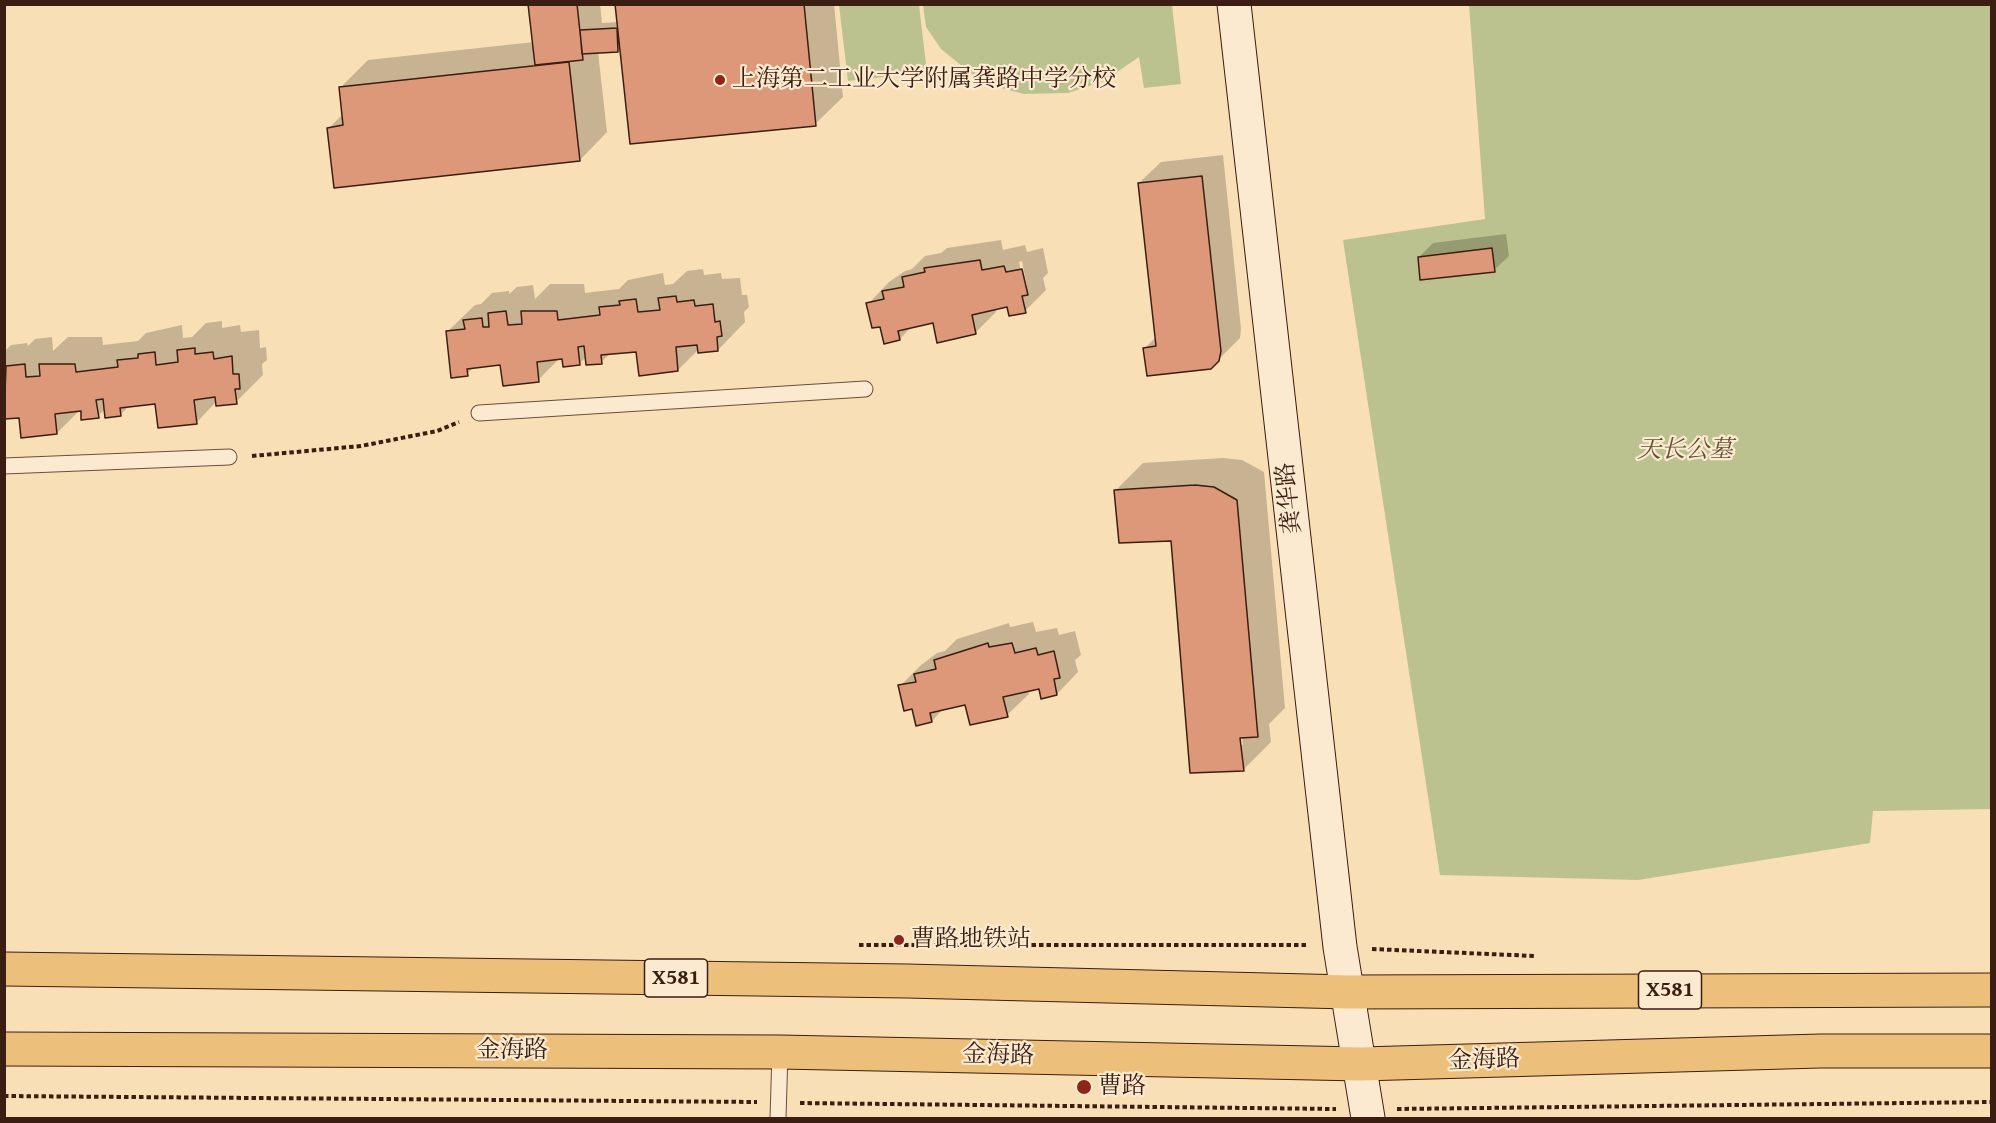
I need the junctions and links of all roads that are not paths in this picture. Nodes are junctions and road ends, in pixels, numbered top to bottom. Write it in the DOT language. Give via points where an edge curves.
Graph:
graph roads {
  1 [pos="1234,4"];
  2 [pos="865,389"];
  3 [pos="479,413"];
  4 [pos="229,456"];
  5 [pos="4,466"];
  6 [pos="4,969"];
  7 [pos="1992,990"];
  8 [pos="1348,992"];
  9 [pos="4,1049"];
  10 [pos="1992,1051"];
  11 [pos="780,1052"];
  12 [pos="1360,1064"];
  13 [pos="1367,1114"];
  14 [pos="778,1119"];
  1 -- 8 [label="street, 龚华路"];
  2 -- 3 [label="lane"];
  4 -- 5 [label="lane"];
  6 -- 8 [label="main road, X581" via="907,981"];
  7 -- 8 [label="main road, X581"];
  8 -- 12 [label="street, 龚华路"];
  9 -- 11 [label="main road, 金海路"];
  10 -- 12 [label="main road, 金海路" via="1820,1051"];
  11 -- 12 [label="main road, 金海路"];
  11 -- 14 [label="lane"];
  12 -- 13 [label="street, 龚华路"];
}
